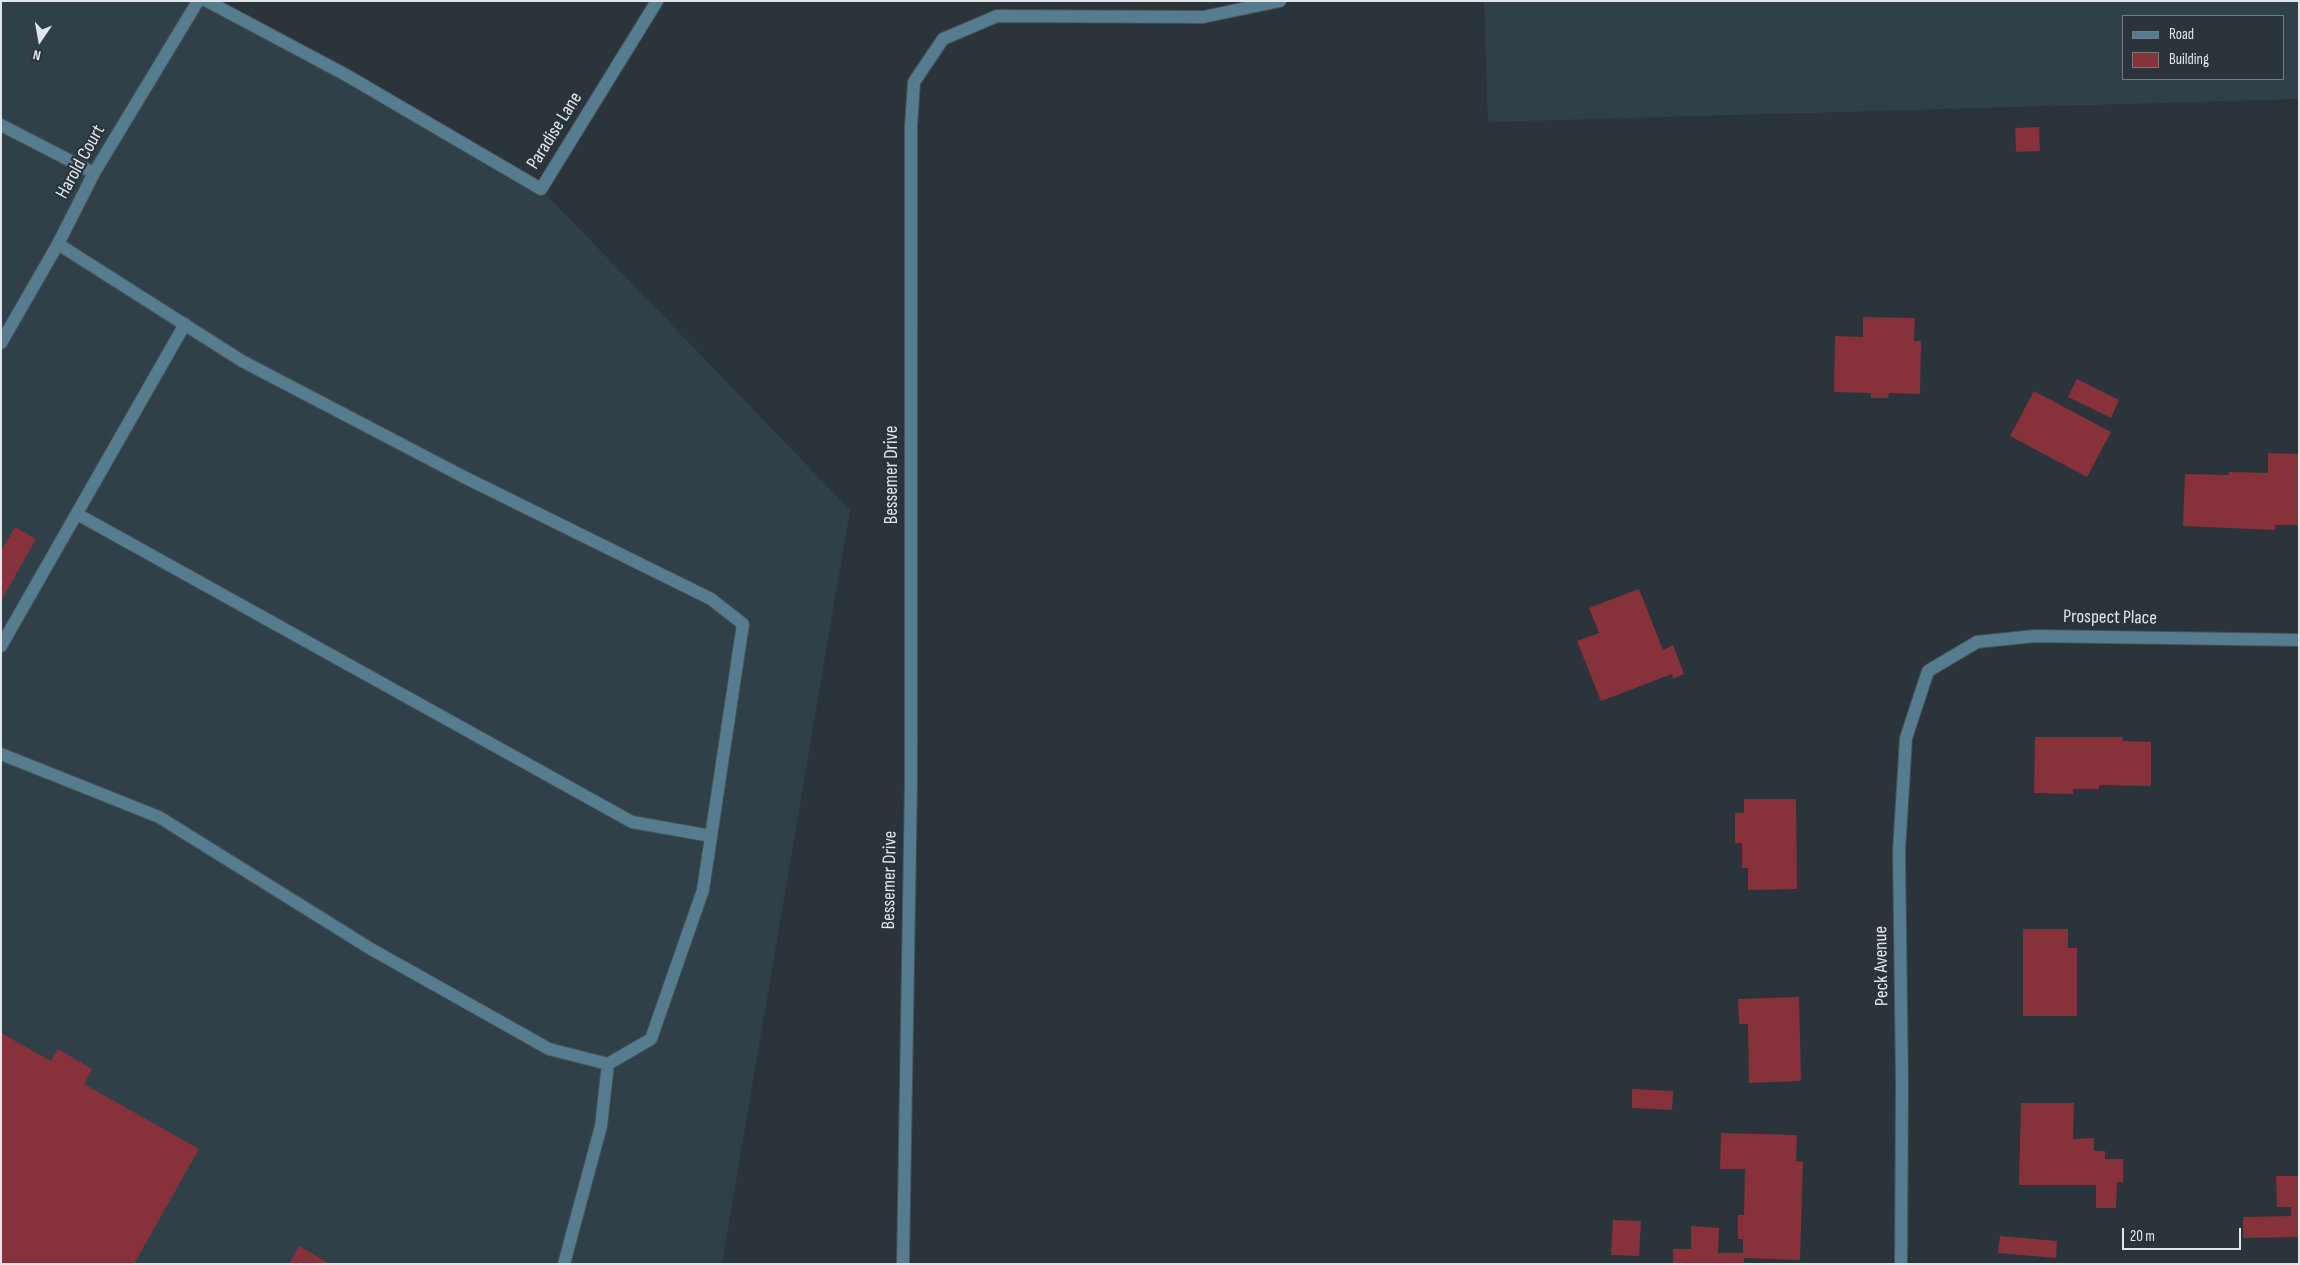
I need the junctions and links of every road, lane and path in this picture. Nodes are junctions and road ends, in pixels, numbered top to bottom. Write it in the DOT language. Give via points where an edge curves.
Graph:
graph roads {
  1 [pos="198,1"];
  2 [pos="207,1"];
  3 [pos="657,1"];
  4 [pos="1280,1"];
  5 [pos="1,125"];
  6 [pos="94,173"];
  7 [pos="58,244"];
  8 [pos="185,324"];
  9 [pos="1,343"];
  10 [pos="77,514"];
  11 [pos="2299,640"];
  12 [pos="1,646"];
  13 [pos="1928,671"];
  14 [pos="1,754"];
  15 [pos="712,836"];
  16 [pos="608,1064"];
  17 [pos="564,1264"];
  18 [pos="903,1264"];
  19 [pos="1901,1264"];
  1 -- 6 [label="street, Harold Court"];
  2 -- 3 [label="street, Paradise Lane" via="346,75 541,189"];
  4 -- 18 [label="street, Bessemer Drive" via="1203,17 997,16 943,38 914,82 911,126 911,781"];
  5 -- 6 [label="street"];
  6 -- 7 [label="street, Harold Court"];
  7 -- 8 [label="street"];
  7 -- 9 [label="street, Harold Court"];
  8 -- 10 [label="street"];
  8 -- 15 [label="street" via="242,361 464,477 711,599 743,624"];
  10 -- 12 [label="street"];
  10 -- 15 [label="street" via="632,822"];
  11 -- 13 [label="street, Prospect Place" via="2035,636 1977,642"];
  13 -- 19 [label="street, Peck Avenue" via="1906,738 1899,851"];
  14 -- 16 [label="street" via="159,817 371,949 549,1049"];
  15 -- 16 [label="street" via="703,890 651,1039"];
  16 -- 17 [label="street" via="601,1126"];
}
